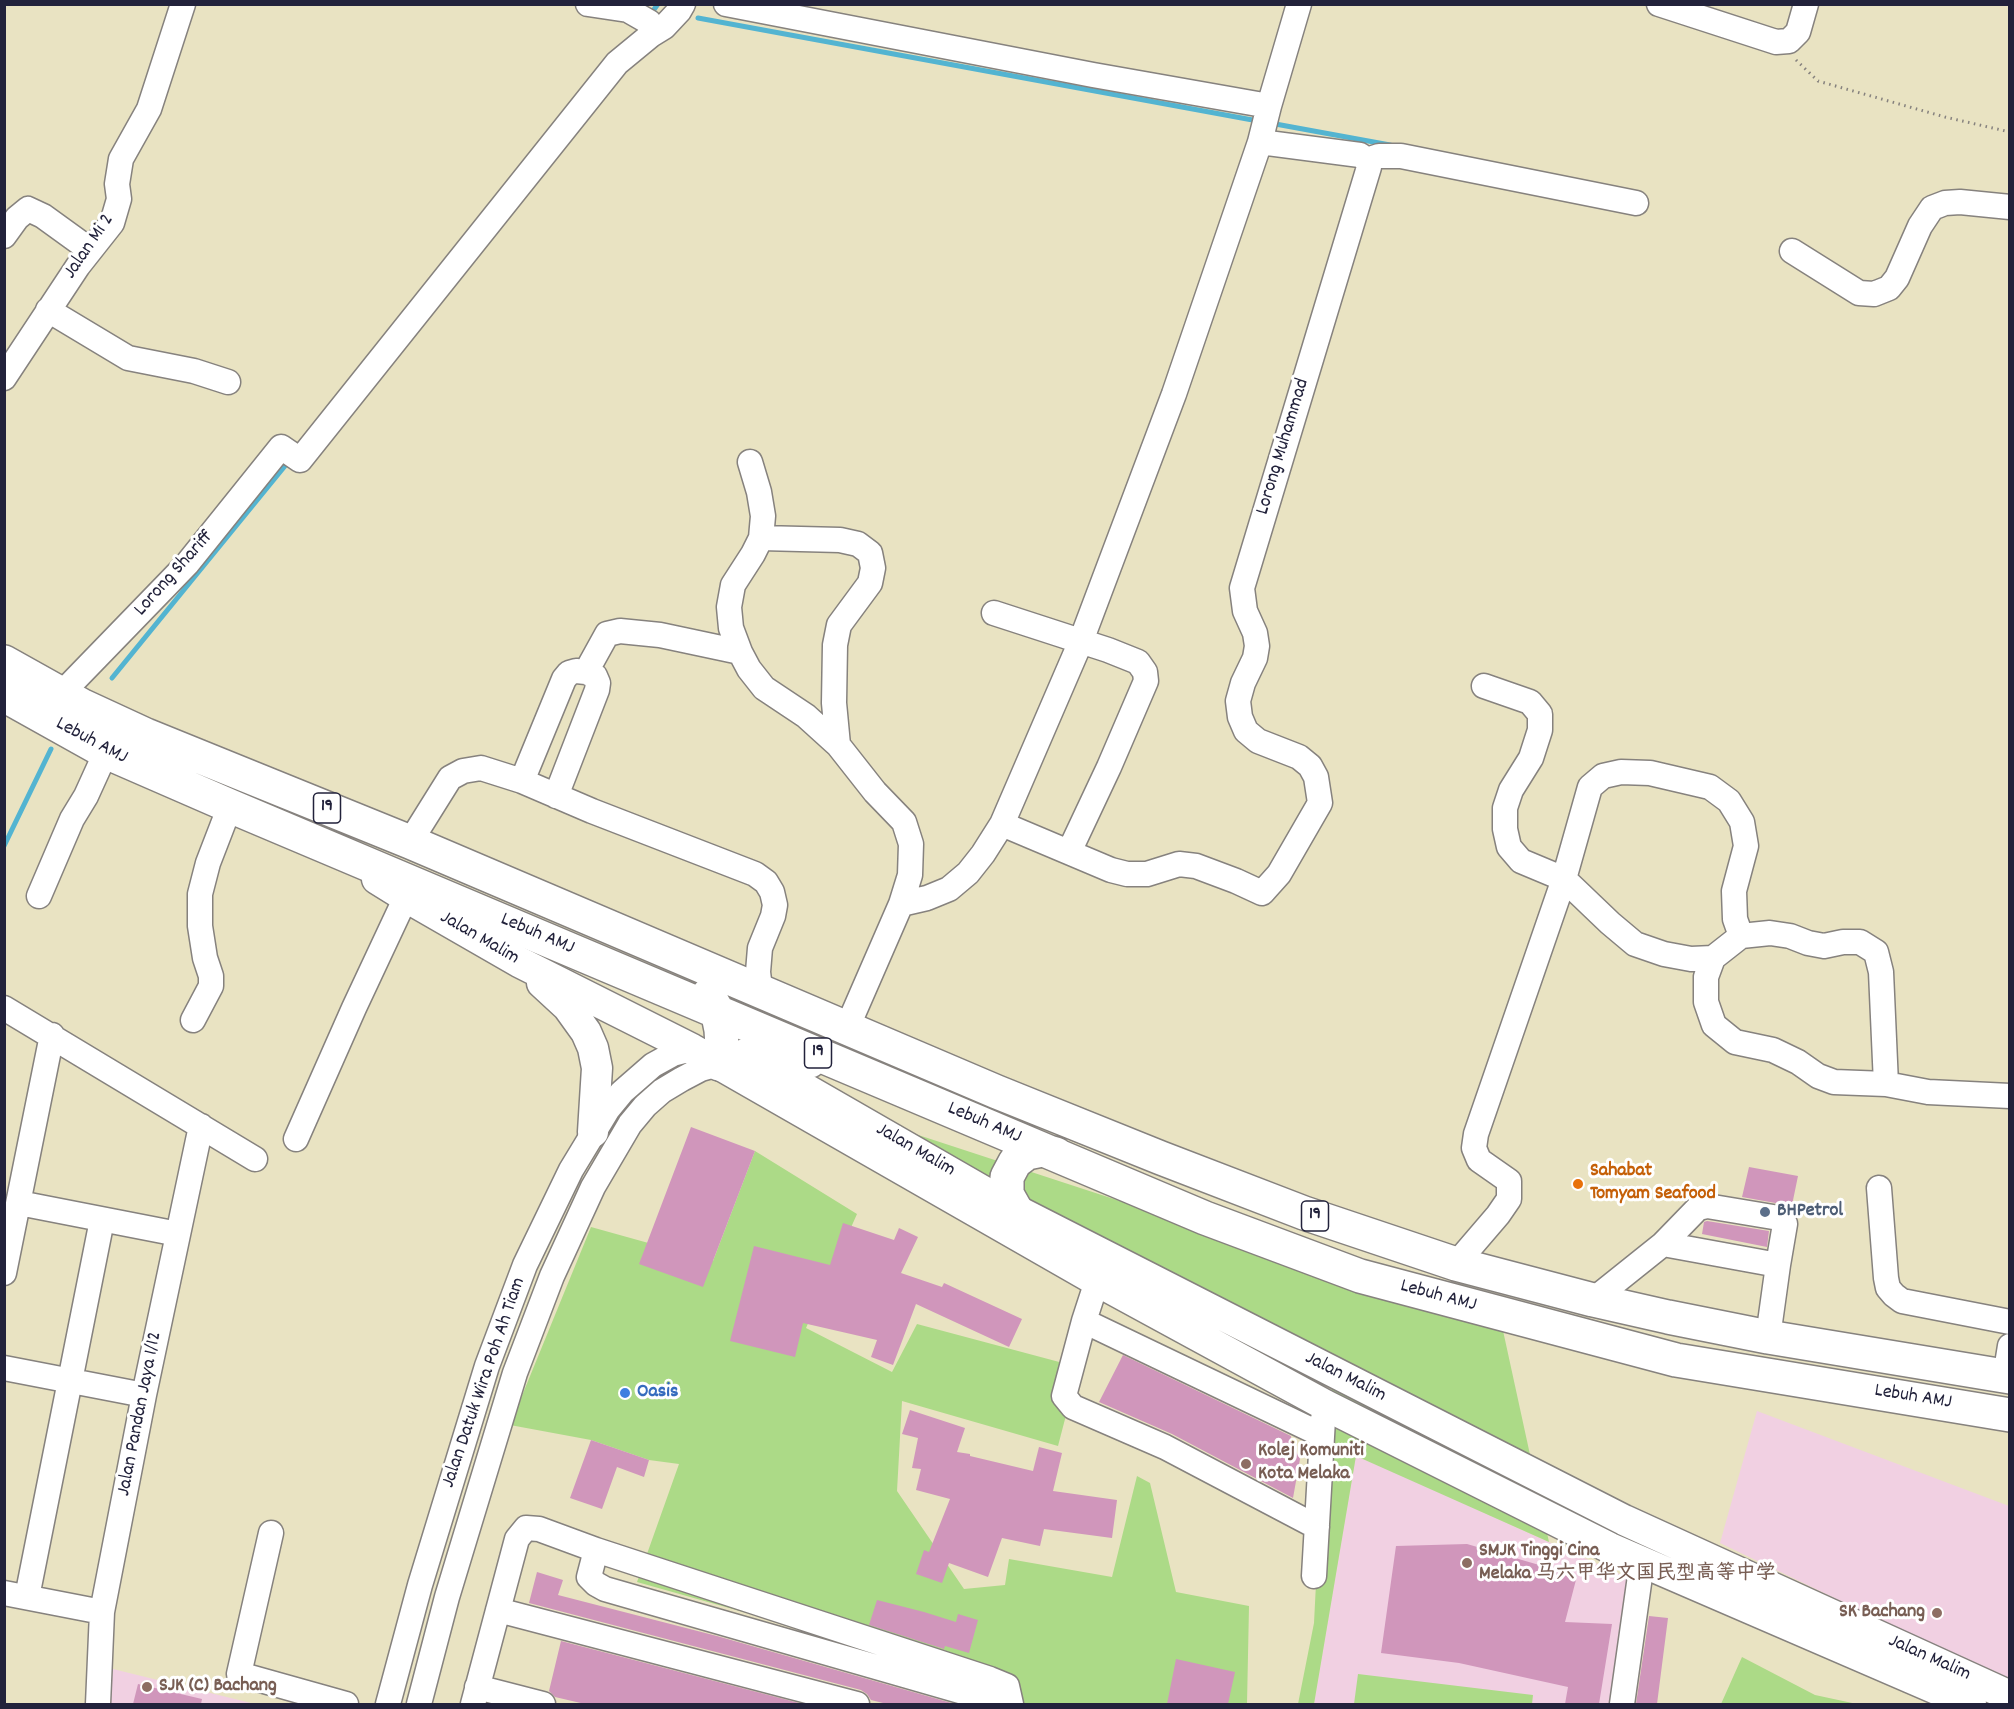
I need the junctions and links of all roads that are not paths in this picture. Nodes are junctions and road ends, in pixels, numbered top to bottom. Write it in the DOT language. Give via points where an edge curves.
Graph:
graph roads {
  1 [pos="183,4"];
  2 [pos="588,4"];
  3 [pos="682,4"];
  4 [pos="726,4"];
  5 [pos="1299,4"];
  6 [pos="1659,4"];
  7 [pos="1806,4"];
  8 [pos="632,16"];
  9 [pos="1264,124"];
  10 [pos="1367,160"];
  11 [pos="1636,203"];
  12 [pos="2010,207"];
  13 [pos="4,236"];
  14 [pos="90,250"];
  15 [pos="1792,252"];
  16 [pos="48,310"];
  17 [pos="4,378"];
  18 [pos="228,382"];
  19 [pos="750,462"];
  20 [pos="761,538"];
  21 [pos="994,613"];
  22 [pos="1081,641"];
  23 [pos="740,652"];
  24 [pos="4,662"];
  25 [pos="586,672"];
  26 [pos="1484,686"];
  27 [pos="4,695"];
  28 [pos="56,707"];
  29 [pos="4,715"];
  30 [pos="838,745"];
  31 [pos="105,752"];
  32 [pos="522,781"];
  33 [pos="556,796"];
  34 [pos="230,806"];
  35 [pos="1002,824"];
  36 [pos="410,842"];
  37 [pos="335,850"];
  38 [pos="1069,852"];
  39 [pos="1564,879"];
  40 [pos="39,896"];
  41 [pos="406,897"];
  42 [pos="901,904"];
  43 [pos="1741,936"];
  44 [pos="655,945"];
  45 [pos="1713,958"];
  46 [pos="519,962"];
  47 [pos="760,989"];
  48 [pos="4,1008"];
  49 [pos="717,1010"];
  50 [pos="193,1020"];
  51 [pos="847,1028"];
  52 [pos="52,1035"];
  53 [pos="721,1054"];
  54 [pos="1886,1084"];
  55 [pos="2010,1096"];
  56 [pos="920,1097"];
  57 [pos="201,1126"];
  58 [pos="593,1132"];
  59 [pos="296,1139"];
  60 [pos="1058,1154"];
  61 [pos="255,1159"];
  62 [pos="1879,1188"];
  63 [pos="19,1203"];
  64 [pos="1016,1210"];
  65 [pos="102,1220"];
  66 [pos="178,1234"];
  67 [pos="1663,1244"];
  68 [pos="1456,1264"];
  69 [pos="1778,1265"];
  70 [pos="4,1273"];
  71 [pos="1097,1281"];
  72 [pos="1593,1300"];
  73 [pos="1084,1320"];
  74 [pos="2010,1322"];
  75 [pos="1768,1337"];
  76 [pos="2008,1367"];
  77 [pos="4,1368"];
  78 [pos="70,1381"];
  79 [pos="144,1395"];
  80 [pos="1325,1405"];
  81 [pos="2010,1415"];
  82 [pos="1322,1435"];
  83 [pos="1317,1527"];
  84 [pos="271,1533"];
  85 [pos="597,1550"];
  86 [pos="1642,1562"];
  87 [pos="1314,1576"];
  88 [pos="16,1595"];
  89 [pos="498,1610"];
  90 [pos="102,1612"];
  91 [pos="475,1696"];
  92 [pos="2010,1696"];
  93 [pos="98,1704"];
  94 [pos="346,1704"];
  95 [pos="388,1704"];
  96 [pos="419,1704"];
  97 [pos="543,1704"];
  98 [pos="857,1704"];
  99 [pos="1005,1704"];
  100 [pos="1011,1704"];
  101 [pos="1622,1704"];
  102 [pos="1971,1704"];
  1 -- 14 [label="street, Jalan Mi 2" via="149,109 121,159 119,199 112,223"];
  2 -- 8 [label="street"];
  3 -- 8 [label="street, Lorong Shariff" via="664,27"];
  4 -- 9 [label="street" via="1146,84"];
  5 -- 9 [label="street"];
  6 -- 7 [label="street" via="1776,42 1790,41 1798,32"];
  8 -- 28 [label="street, Lorong Shariff" via="617,63 291,454"];
  9 -- 10 [label="street" via="1360,154"];
  9 -- 22 [label="street" via="1174,394"];
  10 -- 11 [label="street" via="1401,156"];
  10 -- 38 [label="street, Lorong Muhammad" via="1369,167 1242,588 1257,646 1238,701 1240,717 1246,731 1258,741 1299,757 1310,766 1320,803 1279,874 1262,893 1196,866 1179,864 1147,874 1127,874"];
  12 -- 15 [label="street" via="1960,202 1932,207 1897,278 1889,288 1874,294 1859,293"];
  13 -- 14 [label="street" via="28,209"];
  14 -- 16 [label="street, Jalan Mi 2"];
  16 -- 17 [label="street, Jalan Mi 2"];
  16 -- 18 [label="street" via="128,358"];
  19 -- 20 [label="street" via="763,516"];
  20 -- 23 [label="street" via="733,585 731,628"];
  20 -- 30 [label="street" via="840,540 858,544 870,553 870,583 839,625 834,645"];
  21 -- 22 [label="street"];
  22 -- 35 [label="street"];
  22 -- 38 [label="street" via="1138,662 1146,681"];
  23 -- 25 [label="street" via="620,631 607,634"];
  23 -- 30 [label="street" via="764,688 806,716"];
  24 -- 28 [label="highway, Lebuh AMJ / 19"];
  25 -- 32 [label="street" via="568,673 564,679"];
  25 -- 33 [label="street" via="595,676 597,690"];
  26 -- 39 [label="street" via="1530,702 1540,714 1540,729 1531,758 1505,808 1505,829 1509,847 1521,861"];
  27 -- 28 [label="highway, Lebuh AMJ / 19"];
  28 -- 29 [label="street"];
  28 -- 31 [label="highway, Lebuh AMJ / 19"];
  28 -- 36 [label="highway, Lebuh AMJ / 19" via="146,735"];
  30 -- 42 [label="street" via="904,822 912,844 910,875"];
  31 -- 34 [label="highway, Lebuh AMJ / 19"];
  31 -- 40 [label="street"];
  32 -- 33 [label="street"];
  32 -- 36 [label="street" via="481,768 450,778"];
  33 -- 47 [label="street" via="755,874 766,882 775,905 760,948"];
  34 -- 37 [label="highway, Lebuh AMJ / 19"];
  34 -- 50 [label="street" via="200,894 200,926 211,986"];
  35 -- 38 [label="street"];
  35 -- 42 [label="street" via="968,873 949,889"];
  36 -- 44 [label="highway, Lebuh AMJ / 19"];
  37 -- 41 [label="main road, Jalan Malim / 19"];
  37 -- 49 [label="highway, Lebuh AMJ / 19"];
  39 -- 43 [label="street" via="1590,787 1603,776 1621,772 1650,774 1710,787 1729,801 1742,822 1746,846 1734,891 1735,919"];
  39 -- 45 [label="street" via="1635,944 1664,954"];
  39 -- 68 [label="street" via="1476,1134 1474,1148 1479,1160 1509,1181 1509,1199"];
  41 -- 46 [label="main road, Jalan Malim / 19"];
  41 -- 59 [label="street"];
  42 -- 51 [label="street"];
  43 -- 45 [label="street"];
  43 -- 54 [label="street" via="1770,933 1824,946 1860,942 1876,952 1881,972"];
  44 -- 47 [label="highway, Lebuh AMJ / 19"];
  44 -- 49 [label="highway" via="690,972"];
  45 -- 54 [label="street" via="1706,977 1706,1002 1714,1025 1736,1042 1773,1050 1834,1082"];
  46 -- 53 [label="main road, Jalan Malim / 19"];
  46 -- 58 [label="main road" via="568,1007 593,1048 597,1068"];
  47 -- 51 [label="highway, Lebuh AMJ / 19"];
  48 -- 52 [label="street"];
  49 -- 53 [label="highway"];
  49 -- 56 [label="highway, Lebuh AMJ / 19"];
  51 -- 68 [label="highway, Lebuh AMJ / 19" via="1161,1158"];
  52 -- 57 [label="street"];
  52 -- 63 [label="street"];
  53 -- 56 [label="highway" via="792,1057"];
  53 -- 58 [label="street, Jalan Datuk Wira Poh Ah Tiam" via="673,1054 653,1065 622,1092"];
  53 -- 64 [label="main road, Jalan Malim / 19"];
  53 -- 71 [label="main road, Jalan Malim / 19"];
  53 -- 96 [label="street, Jalan Datuk Wira Poh Ah Tiam" via="645,1106 593,1187 552,1276 515,1373"];
  54 -- 55 [label="street" via="1928,1092"];
  56 -- 60 [label="highway, Lebuh AMJ / 19"];
  57 -- 61 [label="street"];
  57 -- 66 [label="street, Jalan Pandan Jaya 1/12"];
  58 -- 95 [label="street, Jalan Datuk Wira Poh Ah Tiam" via="525,1265 487,1366"];
  60 -- 64 [label="highway" via="1041,1150 1027,1153 1015,1162 1007,1177 1007,1194"];
  60 -- 81 [label="highway, Lebuh AMJ / 19" via="1205,1218 1360,1276 1676,1360"];
  62 -- 74 [label="street" via="1886,1278 1894,1295 1902,1300"];
  63 -- 65 [label="street"];
  63 -- 70 [label="street"];
  64 -- 92 [label="main road, Jalan Malim / 19" via="1633,1524"];
  65 -- 66 [label="street"];
  65 -- 78 [label="street"];
  66 -- 79 [label="street, Jalan Pandan Jaya 1/12"];
  67 -- 69 [label="street"];
  67 -- 69 [label="street" via="1698,1208 1707,1206 1779,1218 1785,1224"];
  67 -- 72 [label="street"];
  68 -- 72 [label="highway, Lebuh AMJ / 19"];
  69 -- 75 [label="street"];
  71 -- 73 [label="street"];
  71 -- 80 [label="main road, Jalan Malim / 19"];
  72 -- 75 [label="highway, Lebuh AMJ / 19"];
  73 -- 82 [label="street"];
  73 -- 83 [label="street" via="1064,1396 1074,1407 1165,1447"];
  75 -- 76 [label="highway, Lebuh AMJ / 19"];
  77 -- 78 [label="street"];
  78 -- 79 [label="street"];
  78 -- 88 [label="street"];
  79 -- 90 [label="street, Jalan Pandan Jaya 1/12"];
  80 -- 82 [label="street"];
  80 -- 86 [label="main road, Jalan Malim / 19"];
  82 -- 83 [label="street"];
  83 -- 87 [label="street"];
  84 -- 94 [label="street" via="239,1674"];
  85 -- 89 [label="street" via="526,1528 517,1539"];
  85 -- 99 [label="street" via="589,1577 604,1589"];
  85 -- 100 [label="street" via="990,1679 1006,1686"];
  86 -- 101 [label="street"];
  86 -- 102 [label="main road, Jalan Malim / 19"];
  88 -- 90 [label="street"];
  89 -- 91 [label="street"];
  89 -- 98 [label="street"];
  90 -- 93 [label="street, Jalan Pandan Jaya 1/12"];
  91 -- 97 [label="street"];
}
